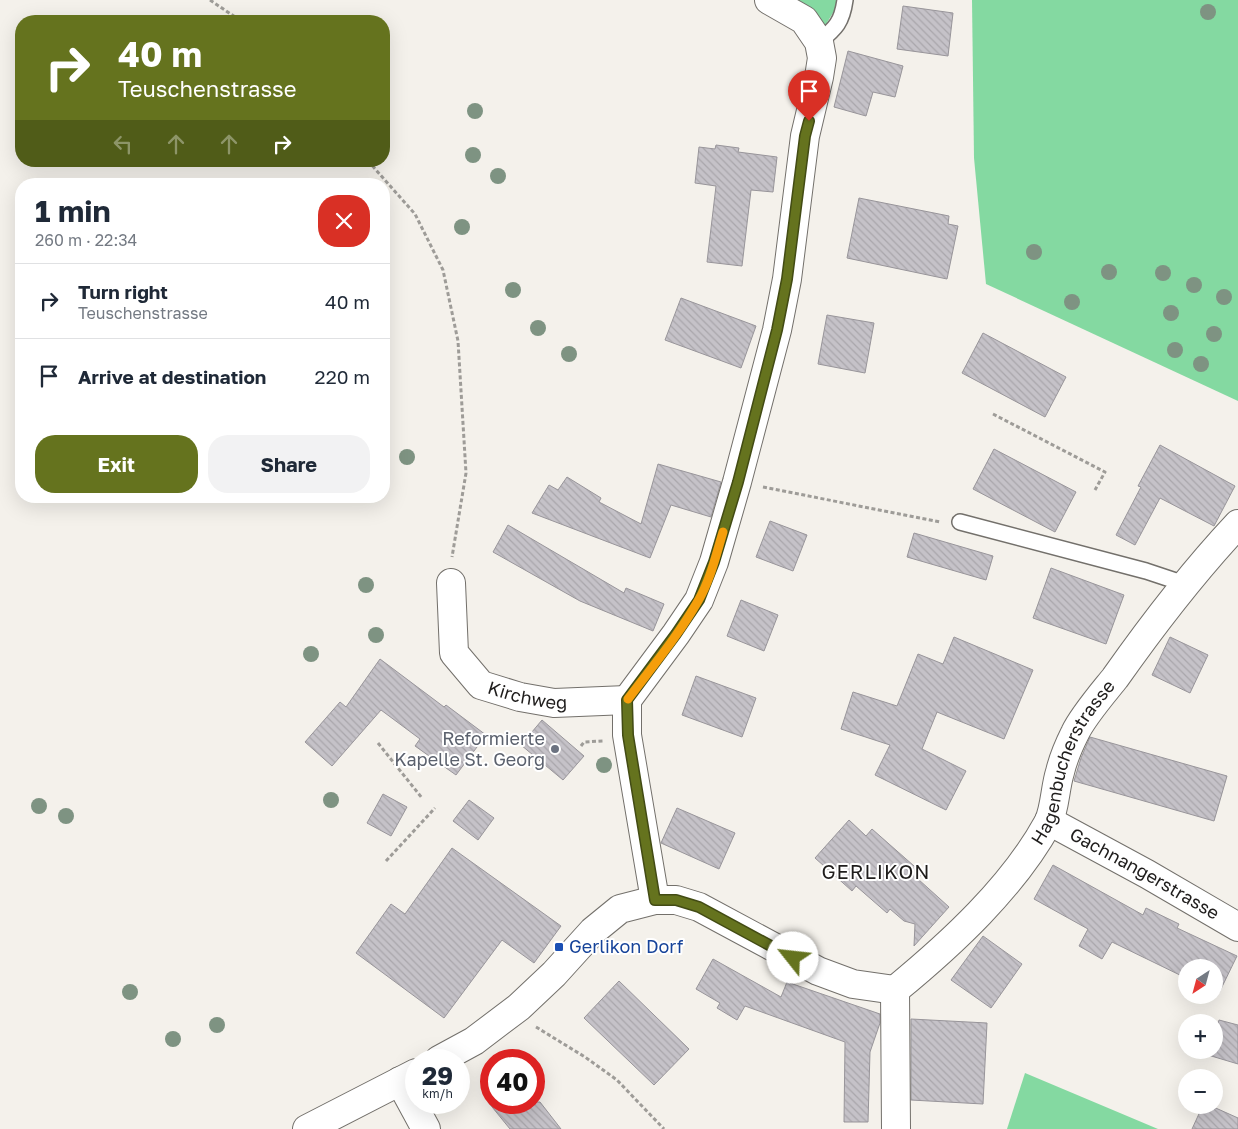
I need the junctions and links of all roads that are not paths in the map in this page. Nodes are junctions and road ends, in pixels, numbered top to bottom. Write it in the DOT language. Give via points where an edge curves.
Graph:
graph roads {
  1 [pos="768,0"];
  2 [pos="845,0"];
  3 [pos="819,42"];
  4 [pos="960,522"];
  5 [pos="1238,524"];
  6 [pos="451,583"];
  7 [pos="1185,584"];
  8 [pos="627,700"];
  9 [pos="1049,821"];
  10 [pos="655,900"];
  11 [pos="1238,927"];
  12 [pos="895,990"];
  13 [pos="460,1049"];
  14 [pos="405,1079"];
  15 [pos="421,1114"];
  16 [pos="307,1129"];
  17 [pos="426,1129"];
  18 [pos="896,1129"];
  1 -- 3 [label="street" via="804,20"];
  2 -- 3 [label="lane" via="835,29"];
  3 -- 8 [label="street" via="822,58 820,77 805,136 787,279 738,482 699,600"];
  4 -- 7 [label="lane"];
  5 -- 7 [label="street, Hagenbucherstrasse"];
  6 -- 8 [label="street, Kirchweg" via="454,653 480,685 554,703"];
  7 -- 9 [label="street, Hagenbucherstrasse" via="1075,732 1060,771"];
  8 -- 10 [label="street" via="628,735"];
  9 -- 11 [label="street, Gachnangerstrasse"];
  9 -- 12 [label="street, Hagenbucherstrasse" via="1021,866 991,900 933,959"];
  10 -- 12 [label="street" via="676,900 699,907 818,971 853,984"];
  10 -- 13 [label="street" via="620,909 593,931 520,1008"];
  12 -- 18 [label="street"];
  14 -- 16 [label="street"];
  15 -- 17 [label="street"];
}
